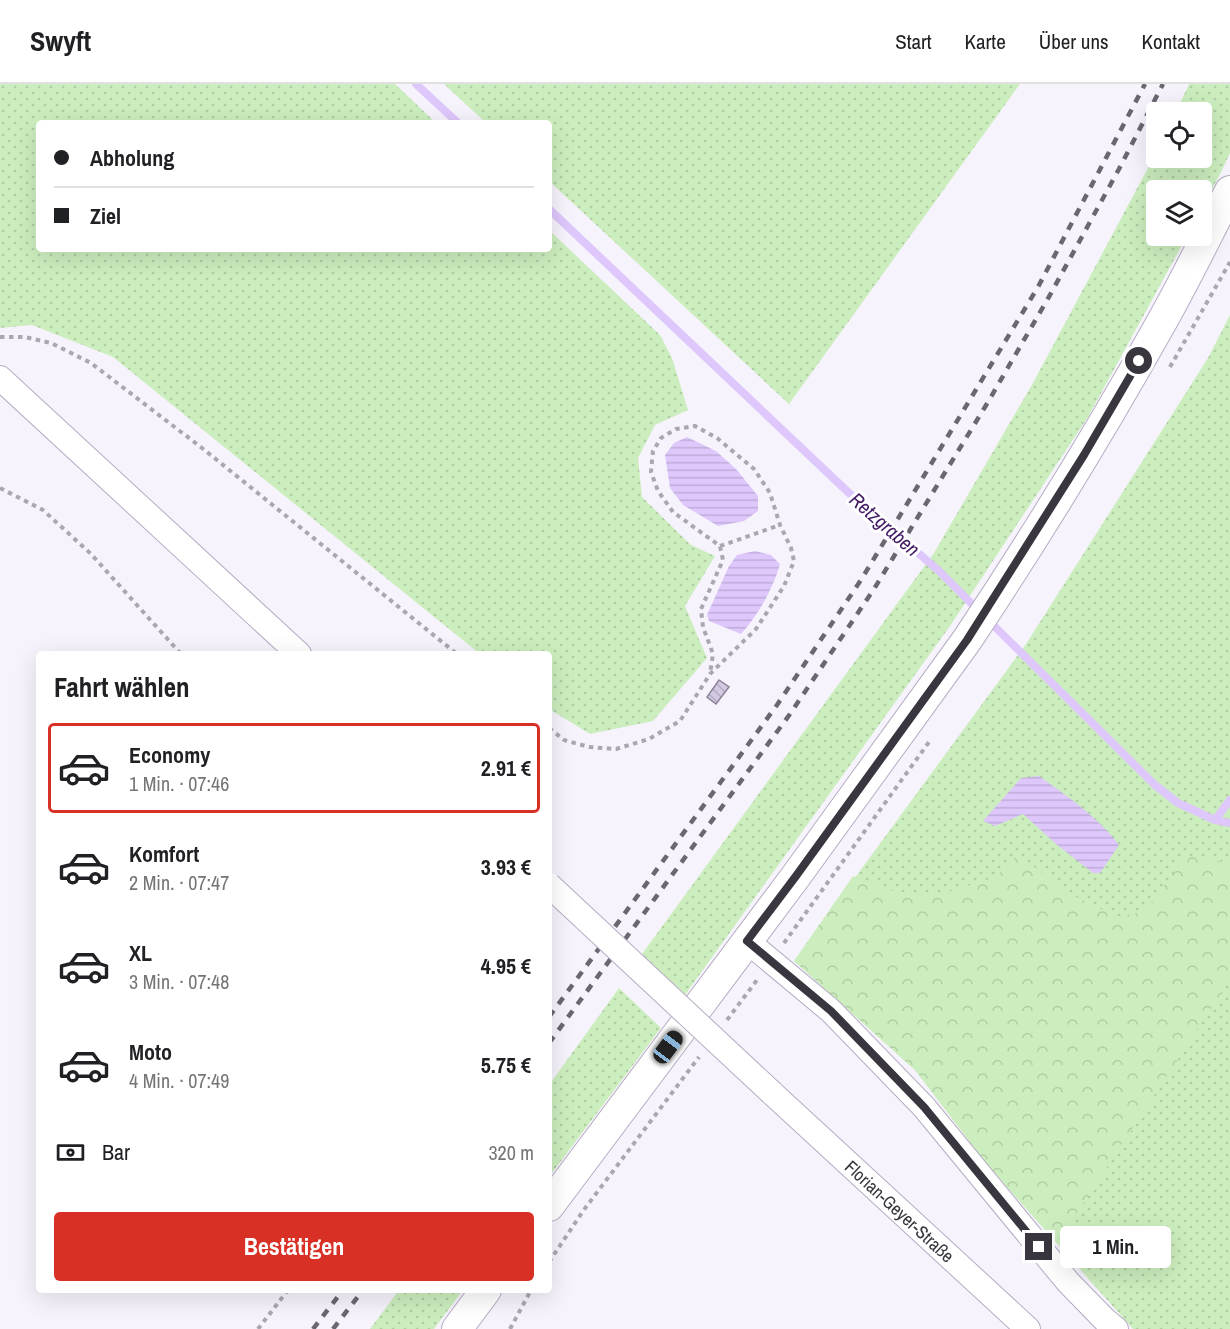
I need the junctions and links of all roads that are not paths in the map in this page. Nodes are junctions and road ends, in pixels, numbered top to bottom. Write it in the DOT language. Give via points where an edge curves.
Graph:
graph roads {
  1 [pos="1230,191"];
  2 [pos="0,378"];
  3 [pos="296,651"];
  4 [pos="552,888"];
  5 [pos="747,941"];
  6 [pos="552,1202"];
  7 [pos="484,1293"];
  8 [pos="457,1329"];
  9 [pos="1028,1329"];
  10 [pos="1116,1329"];
  1 -- 5 [label="main road" via="1161,324 993,600"];
  2 -- 3 [label="street"];
  4 -- 9 [label="street, Florian-Geyer-Straße, bridge"];
  5 -- 6 [label="main road"];
  5 -- 10 [label="street" via="831,1011 924,1107 1068,1282"];
  7 -- 8 [label="main road"];
}
